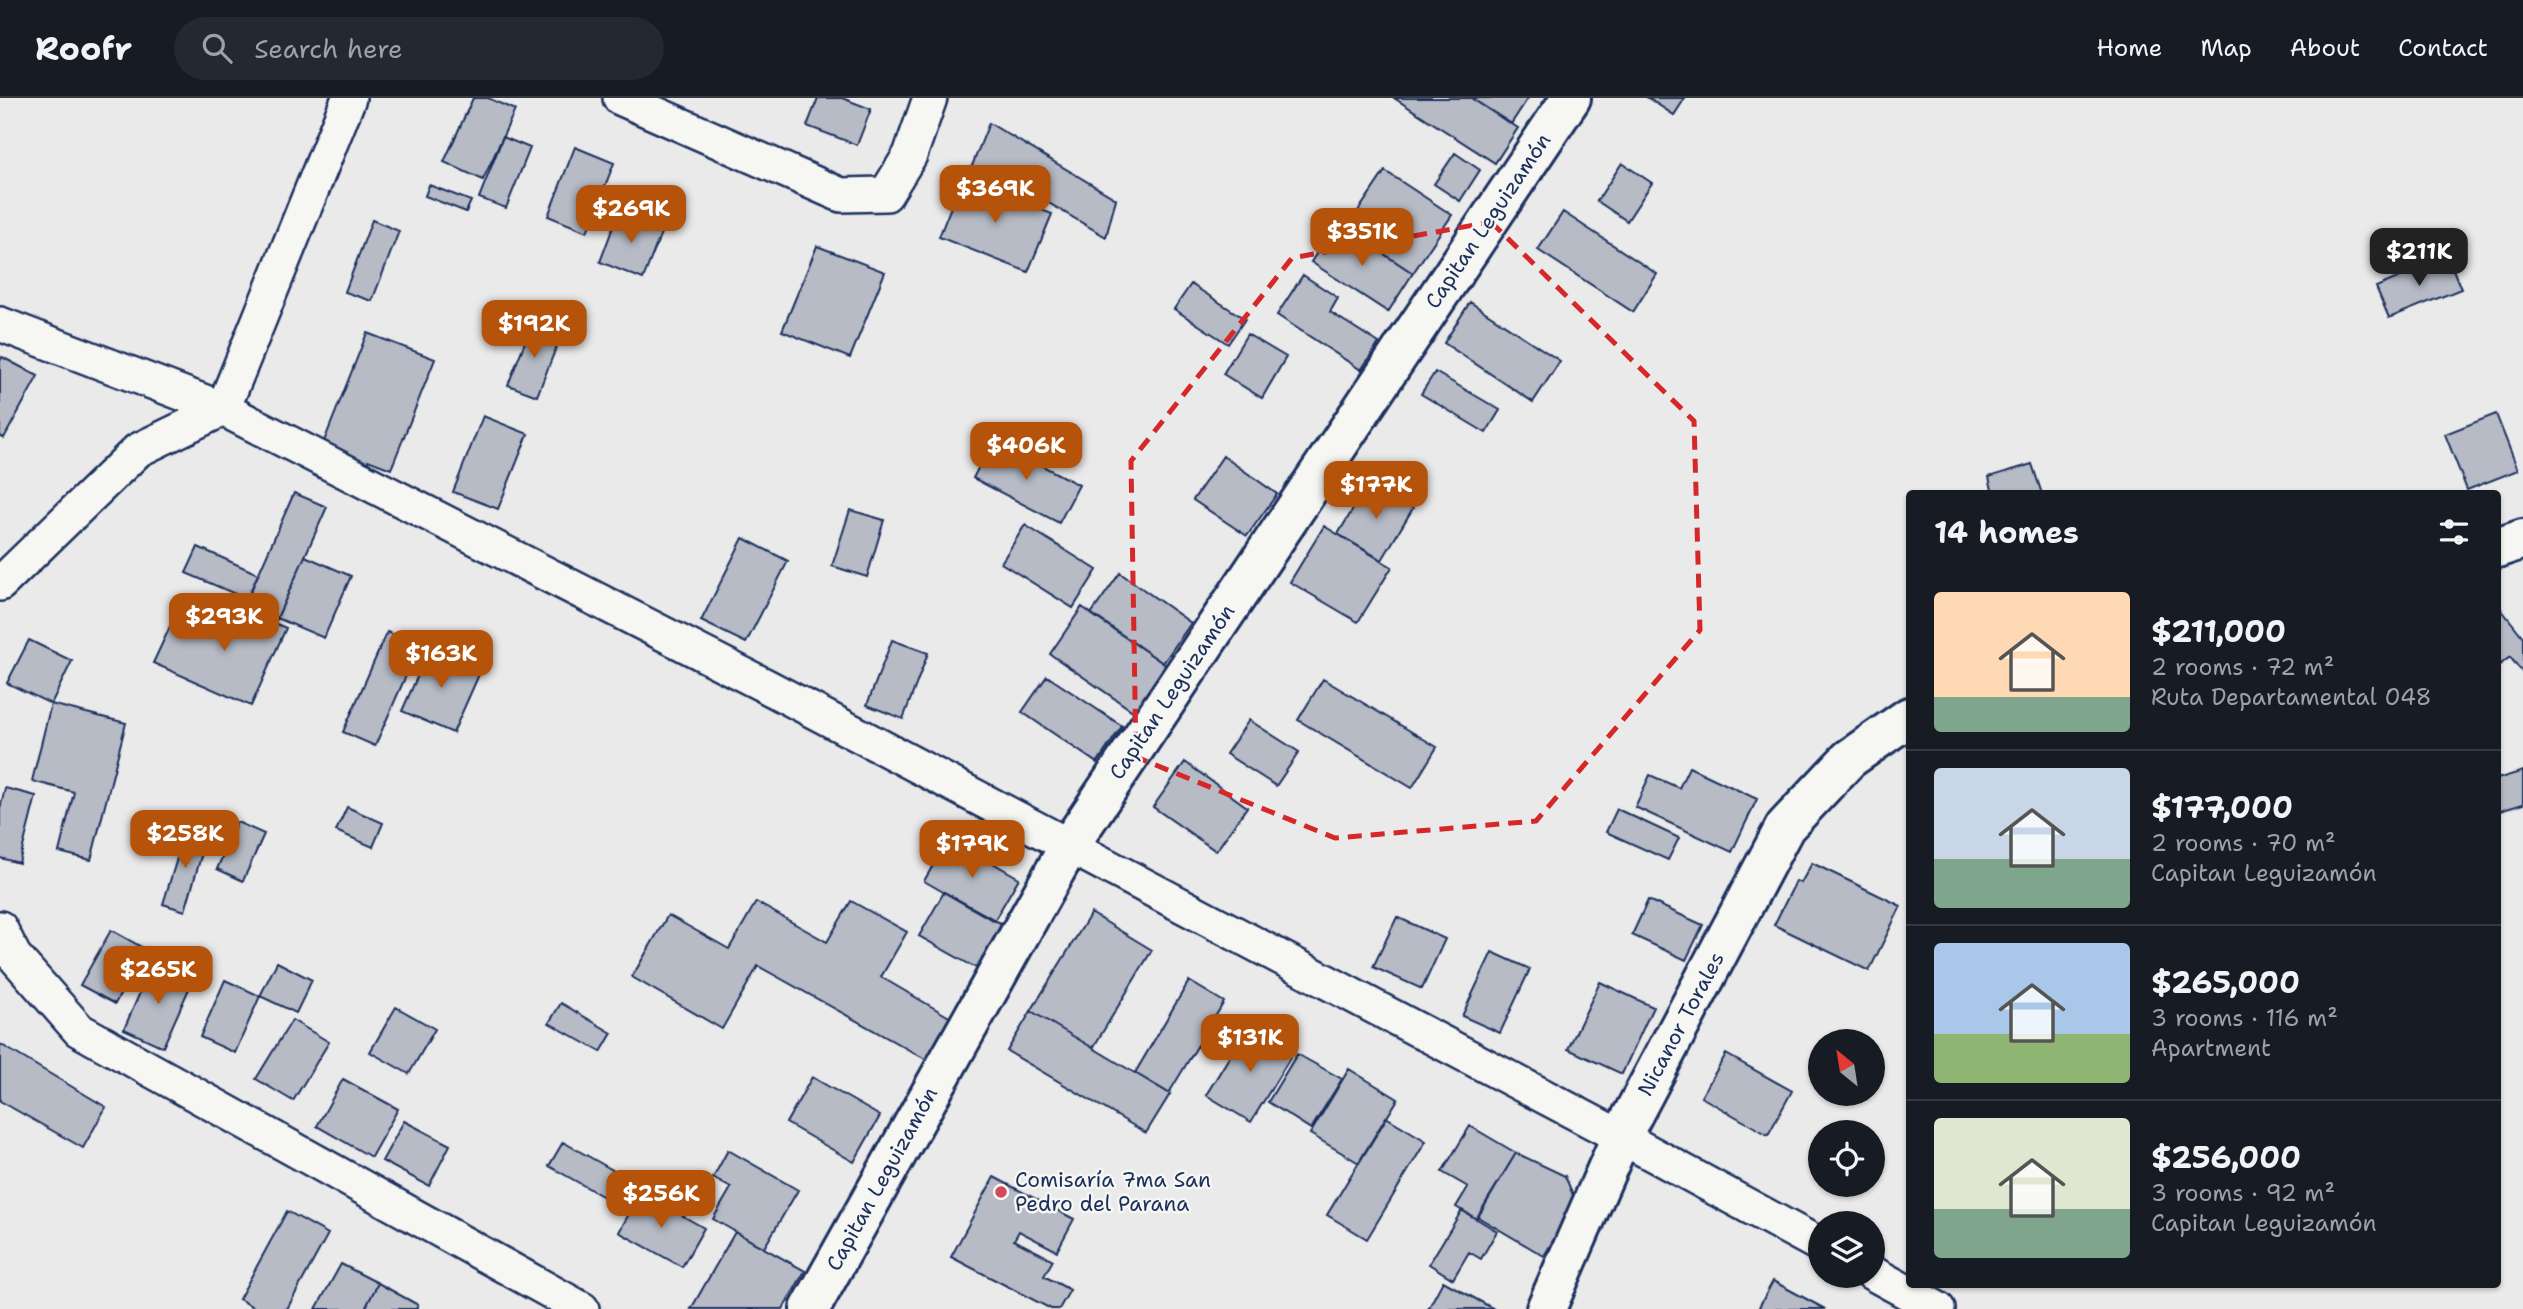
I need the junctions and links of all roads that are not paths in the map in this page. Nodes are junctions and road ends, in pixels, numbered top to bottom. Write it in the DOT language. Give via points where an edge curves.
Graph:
graph roads {
  1 [pos="349,98"];
  2 [pos="620,98"];
  3 [pos="930,98"];
  4 [pos="1571,98"];
  5 [pos="0,324"];
  6 [pos="223,409"];
  7 [pos="2523,540"];
  8 [pos="2501,547"];
  9 [pos="0,584"];
  10 [pos="1906,719"];
  11 [pos="1069,846"];
  12 [pos="0,928"];
  13 [pos="1621,1138"];
  14 [pos="1808,1239"];
  15 [pos="1885,1280"];
  16 [pos="582,1309"];
  17 [pos="810,1309"];
  18 [pos="1546,1309"];
  19 [pos="1938,1309"];
  1 -- 6 [label="street"];
  2 -- 3 [label="street" via="841,195 886,194 910,155"];
  4 -- 11 [label="street, Capitan Leguizamón"];
  5 -- 6 [label="street"];
  6 -- 9 [label="street" via="138,450"];
  6 -- 11 [label="street"];
  7 -- 8 [label="street"];
  10 -- 13 [label="street, Nicanor Torales" via="1849,759 1785,827"];
  11 -- 13 [label="street"];
  11 -- 17 [label="street, Capitan Leguizamón"];
  12 -- 16 [label="street" via="14,956 79,1030"];
  13 -- 14 [label="street"];
  13 -- 18 [label="street, Nicanor Torales"];
  15 -- 19 [label="street"];
}
